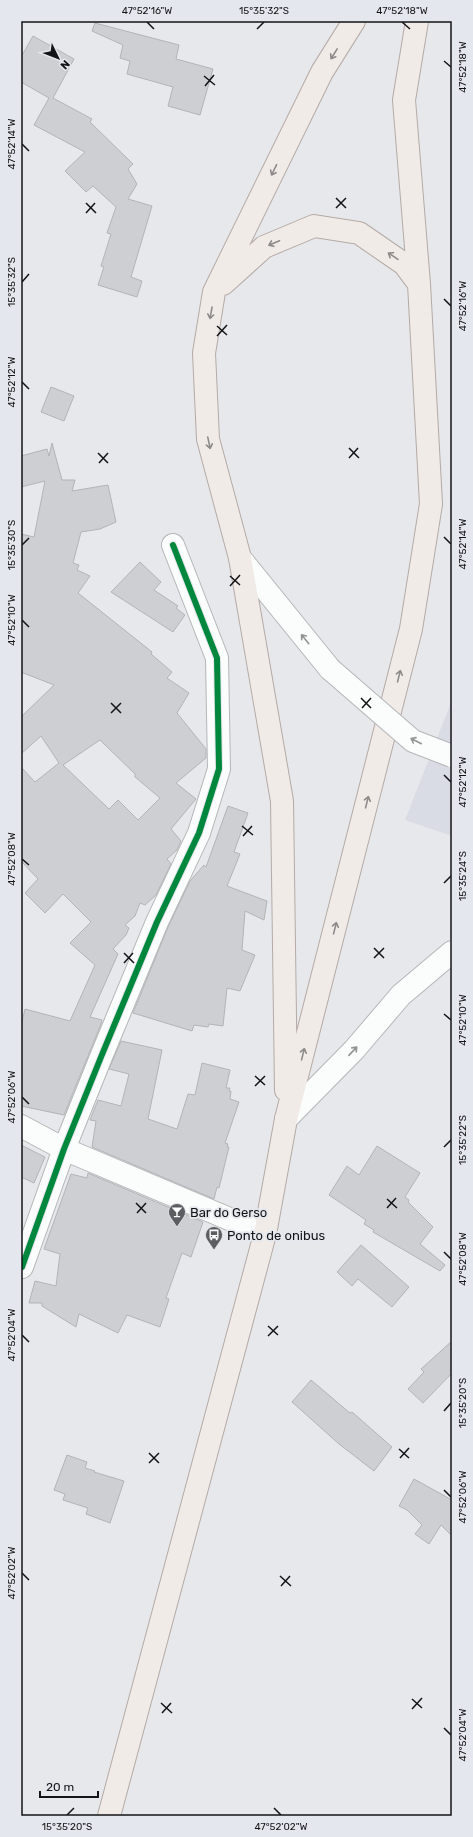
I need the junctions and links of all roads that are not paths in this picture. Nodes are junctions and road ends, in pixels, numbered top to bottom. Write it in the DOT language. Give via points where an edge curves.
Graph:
graph roads {
  1 [pos="354,21"];
  2 [pos="417,21"];
  3 [pos="419,284"];
  4 [pos="214,292"];
  5 [pos="173,545"];
  6 [pos="240,558"];
  7 [pos="452,756"];
  8 [pos="452,952"];
  9 [pos="286,1119"];
  10 [pos="21,1126"];
  11 [pos="64,1149"];
  12 [pos="265,1234"];
  13 [pos="22,1267"];
  14 [pos="109,1816"];
  1 -- 4 [label="main road, one-way" via="322,72"];
  2 -- 3 [label="main road" via="404,100"];
  3 -- 4 [label="main road, one-way" via="404,264 359,233 314,226 264,247"];
  9 -- 3 [label="main road, one-way" via="410,630 432,504"];
  4 -- 6 [label="main road, one-way" via="204,353 208,439"];
  5 -- 11 [label="street" via="217,658 219,769 199,833 157,922"];
  7 -- 6 [label="street, one-way, bridge" via="413,741 330,669"];
  6 -- 9 [label="main road" via="282,801"];
  9 -- 8 [label="street, one-way" via="354,1050 401,995"];
  9 -- 12 [label="main road"];
  10 -- 11 [label="street"];
  11 -- 12 [label="street"];
  11 -- 13 [label="street"];
  12 -- 14 [label="main road"];
}
